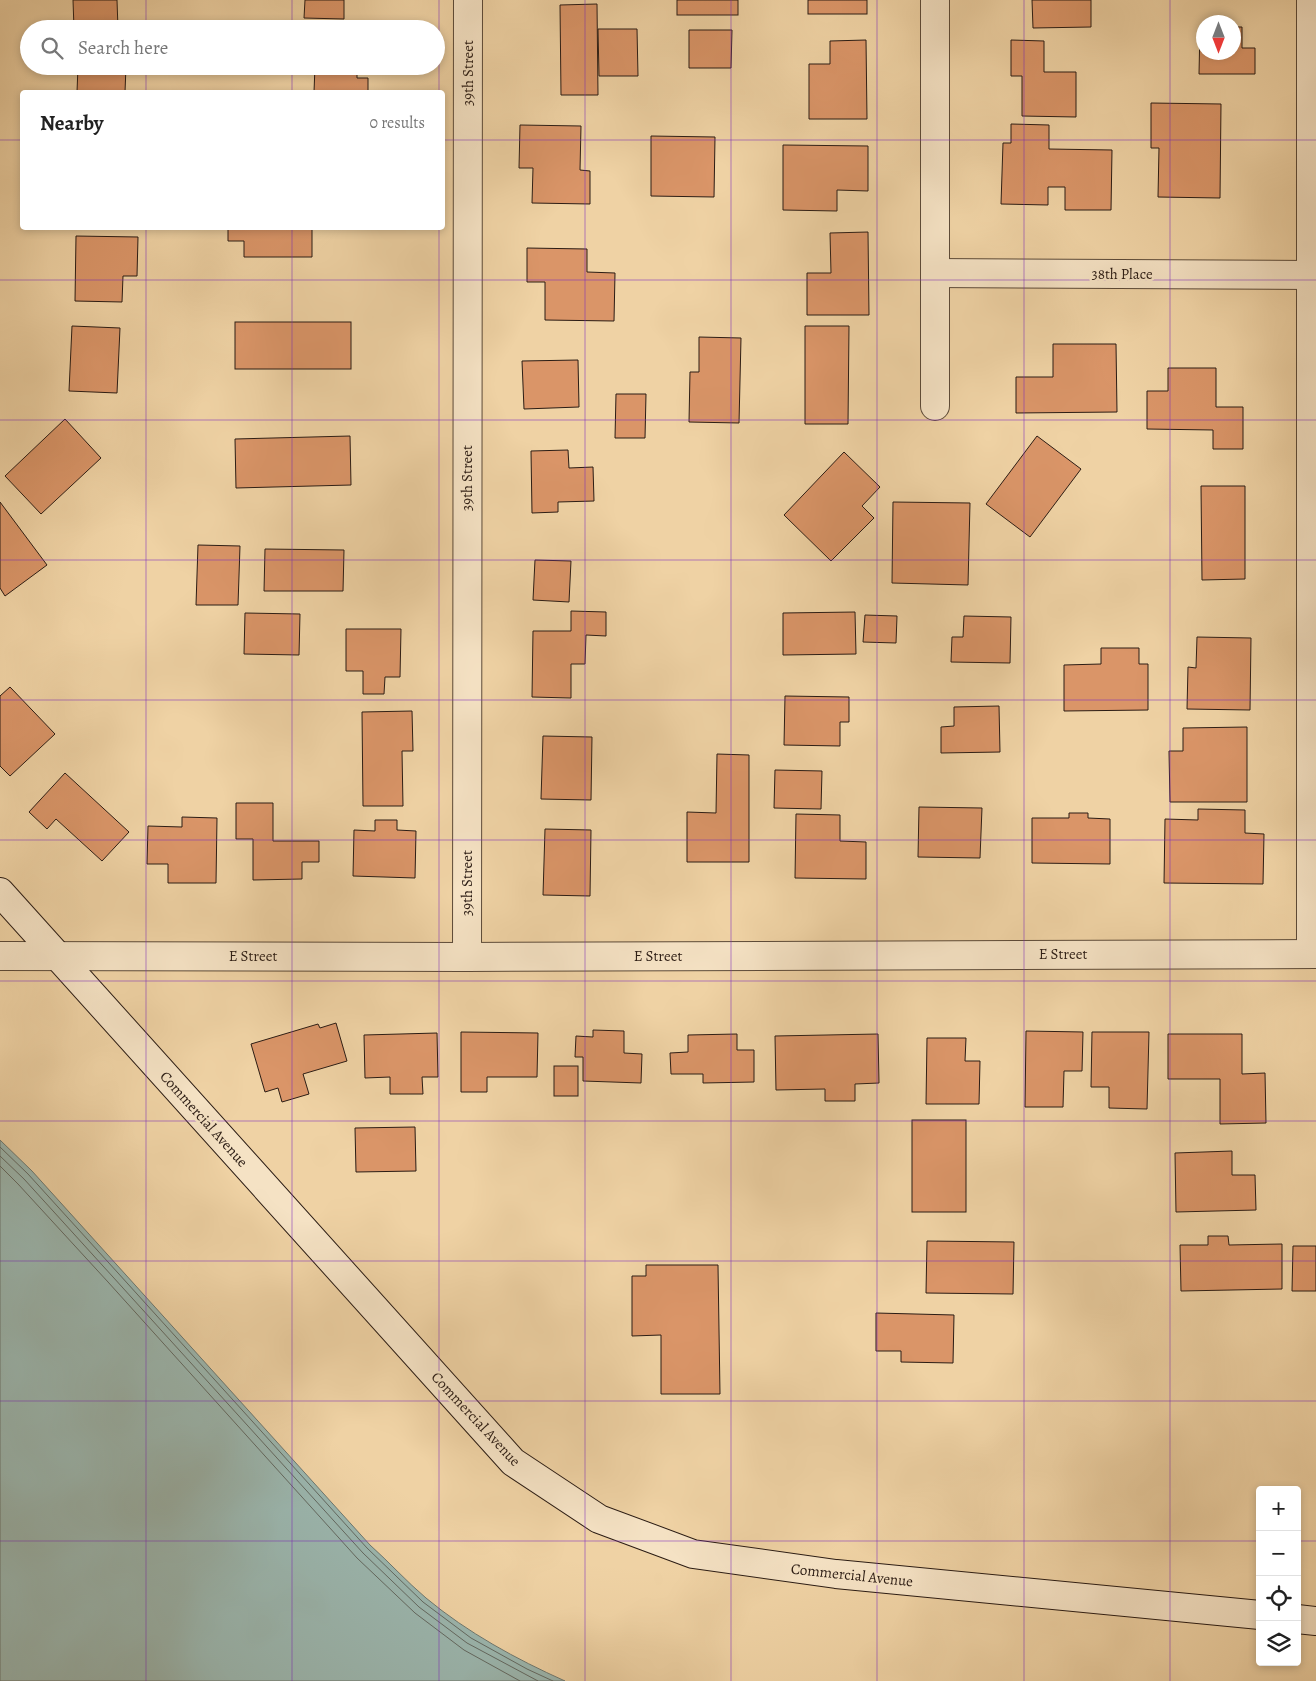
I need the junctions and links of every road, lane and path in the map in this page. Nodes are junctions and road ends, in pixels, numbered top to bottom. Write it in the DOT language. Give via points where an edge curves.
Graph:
graph roads {
  1 [pos="468,0"];
  2 [pos="935,0"];
  3 [pos="1311,0"];
  4 [pos="935,273"];
  5 [pos="1310,275"];
  6 [pos="936,406"];
  7 [pos="0,892"];
  8 [pos="1313,954"];
  9 [pos="0,956"];
  10 [pos="58,956"];
  11 [pos="467,957"];
  12 [pos="1256,1615"];
  13 [pos="1301,1619"];
  14 [pos="1316,1620"];
  1 -- 11 [label="street, 39th Street"];
  2 -- 4 [label="street"];
  3 -- 5 [label="street"];
  4 -- 5 [label="street, 38th Place"];
  4 -- 6 [label="street"];
  5 -- 8 [label="street"];
  7 -- 10 [label="street, Commercial Avenue"];
  8 -- 11 [label="street, E Street"];
  9 -- 10 [label="street, E Street"];
  10 -- 11 [label="street, E Street"];
  10 -- 12 [label="street, Commercial Avenue" via="513,1462 599,1519 693,1554 836,1574"];
  13 -- 14 [label="street"];
}
